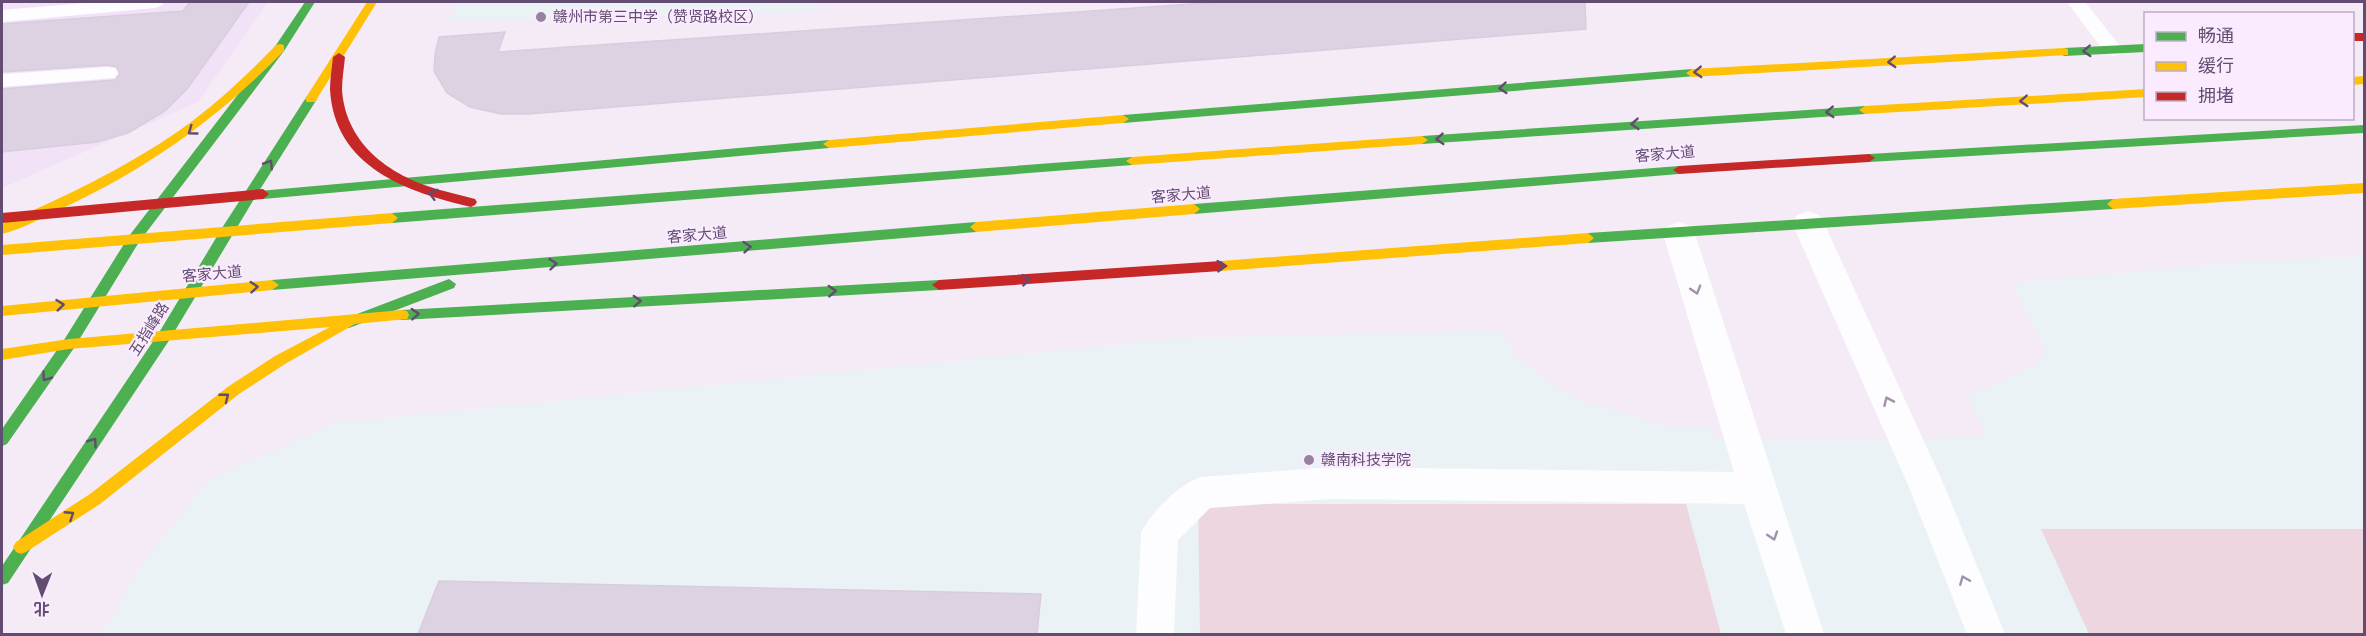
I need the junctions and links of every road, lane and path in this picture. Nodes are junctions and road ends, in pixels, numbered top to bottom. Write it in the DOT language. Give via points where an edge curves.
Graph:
graph roads {
  1 [pos="155,2"];
  2 [pos="310,2"];
  3 [pos="372,2"];
  4 [pos="2076,2"];
  5 [pos="2,16"];
  6 [pos="280,48"];
  7 [pos="2144,48"];
  8 [pos="2113,50"];
  9 [pos="339,57"];
  10 [pos="108,73"];
  11 [pos="2,81"];
  12 [pos="2144,93"];
  13 [pos="2364,129"];
  14 [pos="401,181"];
  15 [pos="2364,188"];
  16 [pos="250,193"];
  17 [pos="161,202"];
  18 [pos="533,207"];
  19 [pos="40,214"];
  20 [pos="2,218"];
  21 [pos="1808,223"];
  22 [pos="2,229"];
  23 [pos="227,231"];
  24 [pos="1679,234"];
  25 [pos="134,239"];
  26 [pos="2,250"];
  27 [pos="516,267"];
  28 [pos="191,292"];
  29 [pos="94,301"];
  30 [pos="2,311"];
  31 [pos="361,317"];
  32 [pos="165,335"];
  33 [pos="69,344"];
  34 [pos="2,354"];
  35 [pos="2,440"];
  36 [pos="1757,488"];
  37 [pos="21,547"];
  38 [pos="2,578"];
  39 [pos="1155,634"];
  40 [pos="1805,634"];
  41 [pos="1986,634"];
  1 -- 5 [label="lane"];
  2 -- 6 [label="main road"];
  3 -- 9 [label="main road, 五指峰路"];
  4 -- 8 [label="lane"];
  6 -- 17 [label="main road"];
  6 -- 19 [label="main road, one-way" via="256,76 190,132 104,185"];
  7 -- 8 [label="main road"];
  8 -- 14 [label="main road, one-way" via="1683,73"];
  9 -- 14 [label="main road" via="336,103 343,125 373,164"];
  16 -- 9 [label="main road, 五指峰路, one-way"];
  10 -- 11 [label="lane"];
  12 -- 18 [label="main road, 客家大道, one-way" via="1674,122"];
  27 -- 13 [label="main road, 客家大道, one-way" via="1723,166"];
  14 -- 16 [label="main road"];
  18 -- 14 [label="main road, one-way" via="458,201"];
  15 -- 21 [label="main road"];
  16 -- 17 [label="main road"];
  16 -- 23 [label="main road, 五指峰路"];
  17 -- 19 [label="main road"];
  17 -- 25 [label="main road"];
  18 -- 23 [label="main road, 客家大道"];
  19 -- 20 [label="main road"];
  19 -- 22 [label="main road"];
  21 -- 24 [label="main road"];
  41 -- 21 [label="street, one-way" via="1926,485"];
  23 -- 25 [label="main road, 客家大道"];
  23 -- 28 [label="main road, 五指峰路"];
  31 -- 24 [label="main road, one-way" via="1061,278"];
  24 -- 36 [label="street, one-way"];
  25 -- 26 [label="main road, 客家大道"];
  25 -- 29 [label="main road"];
  28 -- 27 [label="main road, 客家大道, one-way"];
  27 -- 31 [label="main road" via="422,293"];
  28 -- 29 [label="main road, 客家大道"];
  28 -- 32 [label="main road, 五指峰路"];
  30 -- 29 [label="main road, 客家大道, one-way"];
  29 -- 33 [label="main road"];
  31 -- 32 [label="main road"];
  37 -- 31 [label="main road, one-way" via="95,499 234,390 280,360"];
  32 -- 33 [label="main road"];
  37 -- 32 [label="main road, 五指峰路, one-way"];
  33 -- 34 [label="main road"];
  33 -- 35 [label="main road, one-way"];
  36 -- 39 [label="street" via="1332,483 1201,493 1160,533"];
  36 -- 40 [label="street, one-way"];
  37 -- 38 [label="main road, 五指峰路"];
}
